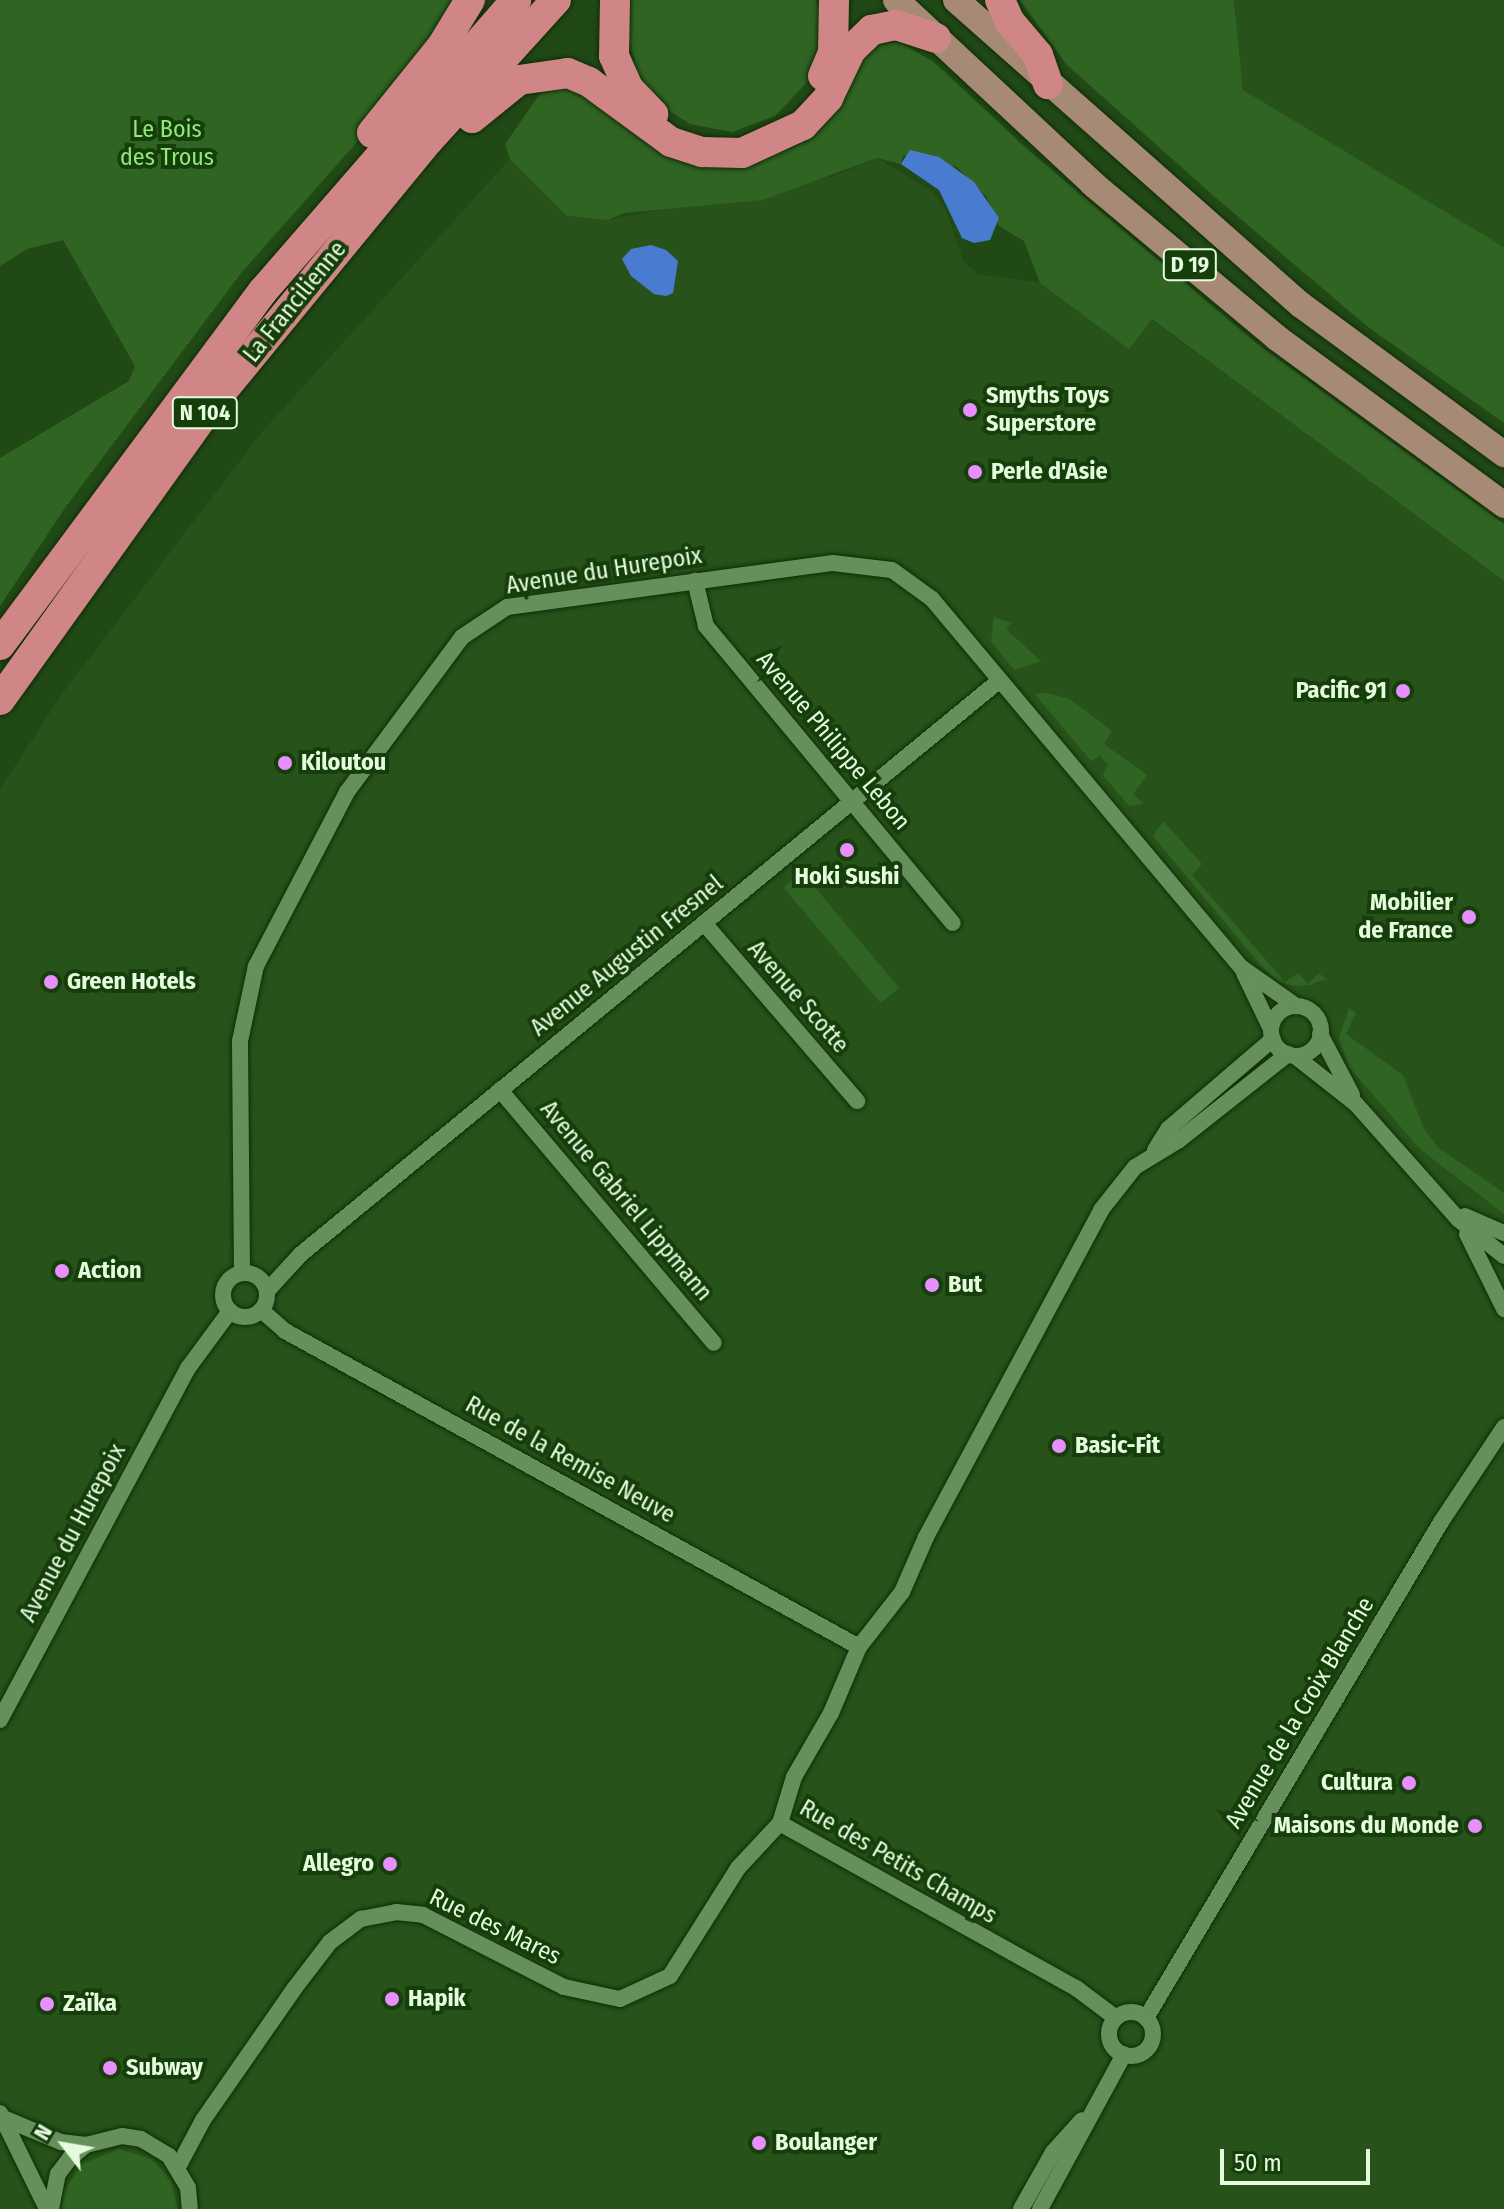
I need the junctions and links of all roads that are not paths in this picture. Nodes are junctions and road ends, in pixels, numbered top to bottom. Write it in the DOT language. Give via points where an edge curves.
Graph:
graph roads {
  1 [pos="470,0"];
  2 [pos="516,0"];
  3 [pos="556,0"];
  4 [pos="615,0"];
  5 [pos="834,0"];
  6 [pos="896,0"];
  7 [pos="956,0"];
  8 [pos="1000,0"];
  9 [pos="936,38"];
  10 [pos="1048,84"];
  11 [pos="429,140"];
  12 [pos="350,188"];
  13 [pos="1504,454"];
  14 [pos="1504,505"];
  15 [pos="695,581"];
  16 [pos="0,645"];
  17 [pos="1000,680"];
  18 [pos="0,700"];
  19 [pos="853,801"];
  20 [pos="704,923"];
  21 [pos="953,923"];
  22 [pos="1242,968"];
  23 [pos="1296,1006"];
  24 [pos="1272,1034"];
  25 [pos="1320,1034"];
  26 [pos="1291,1055"];
  27 [pos="500,1090"];
  28 [pos="857,1101"];
  29 [pos="1356,1104"];
  30 [pos="1155,1151"];
  31 [pos="1445,1205"];
  32 [pos="1458,1219"];
  33 [pos="1504,1233"];
  34 [pos="1504,1256"];
  35 [pos="256,1280"];
  36 [pos="1504,1309"];
  37 [pos="261,1310"];
  38 [pos="236,1314"];
  39 [pos="714,1343"];
  40 [pos="1504,1409"];
  41 [pos="1501,1430"];
  42 [pos="859,1647"];
  43 [pos="0,1720"];
  44 [pos="780,1823"];
  45 [pos="1116,2018"];
  46 [pos="1146,2018"];
  47 [pos="1124,2054"];
  48 [pos="1093,2107"];
  49 [pos="2,2115"];
  50 [pos="203,2120"];
  51 [pos="86,2145"];
  52 [pos="158,2147"];
  53 [pos="178,2167"];
  54 [pos="49,2209"];
  55 [pos="190,2209"];
  56 [pos="1021,2209"];
  57 [pos="1040,2209"];
  1 -- 12 [label="highway" via="449,37 357,151"];
  2 -- 12 [label="highway, La Francilienne / N 104"];
  3 -- 11 [label="highway, La Francilienne / N 104"];
  4 -- 5 [label="highway" via="614,56 629,89 650,112 679,129 710,140 740,141 796,116 818,90 833,53"];
  6 -- 9 [label="main road, D 19"];
  7 -- 10 [label="main road, D 19"];
  8 -- 10 [label="highway" via="1010,22 1038,55"];
  9 -- 11 [label="highway" via="896,25 872,30 851,50 828,98 803,125 742,153 702,152 671,142 589,82 547,72 519,80 464,127"];
  9 -- 14 [label="main road, D 19" via="1093,184 1277,338"];
  10 -- 13 [label="main road, D 19" via="1301,305"];
  11 -- 18 [label="highway, La Francilienne / N 104" via="211,405"];
  12 -- 16 [label="highway, La Francilienne / N 104" via="263,291"];
  15 -- 17 [label="street, Avenue du Hurepoix" via="833,563 892,570 921,588"];
  15 -- 19 [label="street, Avenue Philippe Lebon" via="706,626"];
  15 -- 35 [label="street, Avenue du Hurepoix" via="546,600 507,607 482,619 443,662 347,792 281,910 248,991 240,1041 239,1237"];
  17 -- 19 [label="street, Avenue Augustin Fresnel"];
  17 -- 22 [label="street, Avenue du Hurepoix"];
  19 -- 20 [label="street, Avenue Augustin Fresnel"];
  19 -- 21 [label="street, Avenue Philippe Lebon"];
  20 -- 27 [label="street, Avenue Augustin Fresnel"];
  20 -- 28 [label="street, Avenue Scotte"];
  22 -- 23 [label="street, Avenue du Hurepoix"];
  22 -- 24 [label="street, Avenue du Hurepoix"];
  23 -- 24 [label="street" via="1279,1013"];
  23 -- 25 [label="street" via="1315,1015"];
  24 -- 26 [label="street"];
  24 -- 30 [label="street" via="1168,1129"];
  25 -- 26 [label="street" via="1311,1050"];
  25 -- 29 [label="street"];
  26 -- 29 [label="street"];
  26 -- 30 [label="street" via="1179,1140"];
  27 -- 35 [label="street, Avenue Augustin Fresnel" via="283,1268"];
  27 -- 39 [label="street, Avenue Gabriel Lippmann"];
  29 -- 31 [label="street"];
  30 -- 42 [label="street, Rue des Petits Champs" via="1101,1210 926,1537 902,1592"];
  31 -- 32 [label="street"];
  31 -- 33 [label="street"];
  32 -- 34 [label="street"];
  32 -- 36 [label="street"];
  35 -- 37 [label="street"];
  35 -- 38 [label="street" via="225,1286 223,1300"];
  37 -- 38 [label="street"];
  37 -- 42 [label="street, Rue de la Remise Neuve" via="285,1331"];
  38 -- 43 [label="street, Avenue du Hurepoix" via="188,1368"];
  40 -- 41 [label="street, Avenue de la Croix Blanche"];
  41 -- 46 [label="street, Avenue de la Croix Blanche"];
  42 -- 44 [label="street, Rue des Petits Champs" via="831,1713 794,1777"];
  44 -- 45 [label="street, Rue des Petits Champs" via="1076,1988"];
  44 -- 50 [label="street, Rue des Mares" via="738,1868 670,1976 620,1999 585,1996 423,1915 396,1912 361,1919 330,1942"];
  45 -- 46 [label="street" via="1133,2012"];
  45 -- 47 [label="street" via="1110,2039"];
  46 -- 47 [label="street, Avenue de la Croix Blanche" via="1153,2029 1151,2043 1143,2053"];
  47 -- 48 [label="street, Avenue de la Croix Blanche"];
  48 -- 56 [label="street, Avenue de la Croix Blanche" via="1053,2152"];
  48 -- 57 [label="street, Avenue de la Croix Blanche"];
  49 -- 51 [label="street" via="61,2142"];
  49 -- 54 [label="street"];
  50 -- 52 [label="street, Rue des Mares" via="183,2139"];
  50 -- 53 [label="street, Rue des Mares"];
  51 -- 52 [label="street" via="122,2136"];
  51 -- 54 [label="street" via="58,2174"];
  52 -- 53 [label="street"];
  53 -- 55 [label="street"];
}
